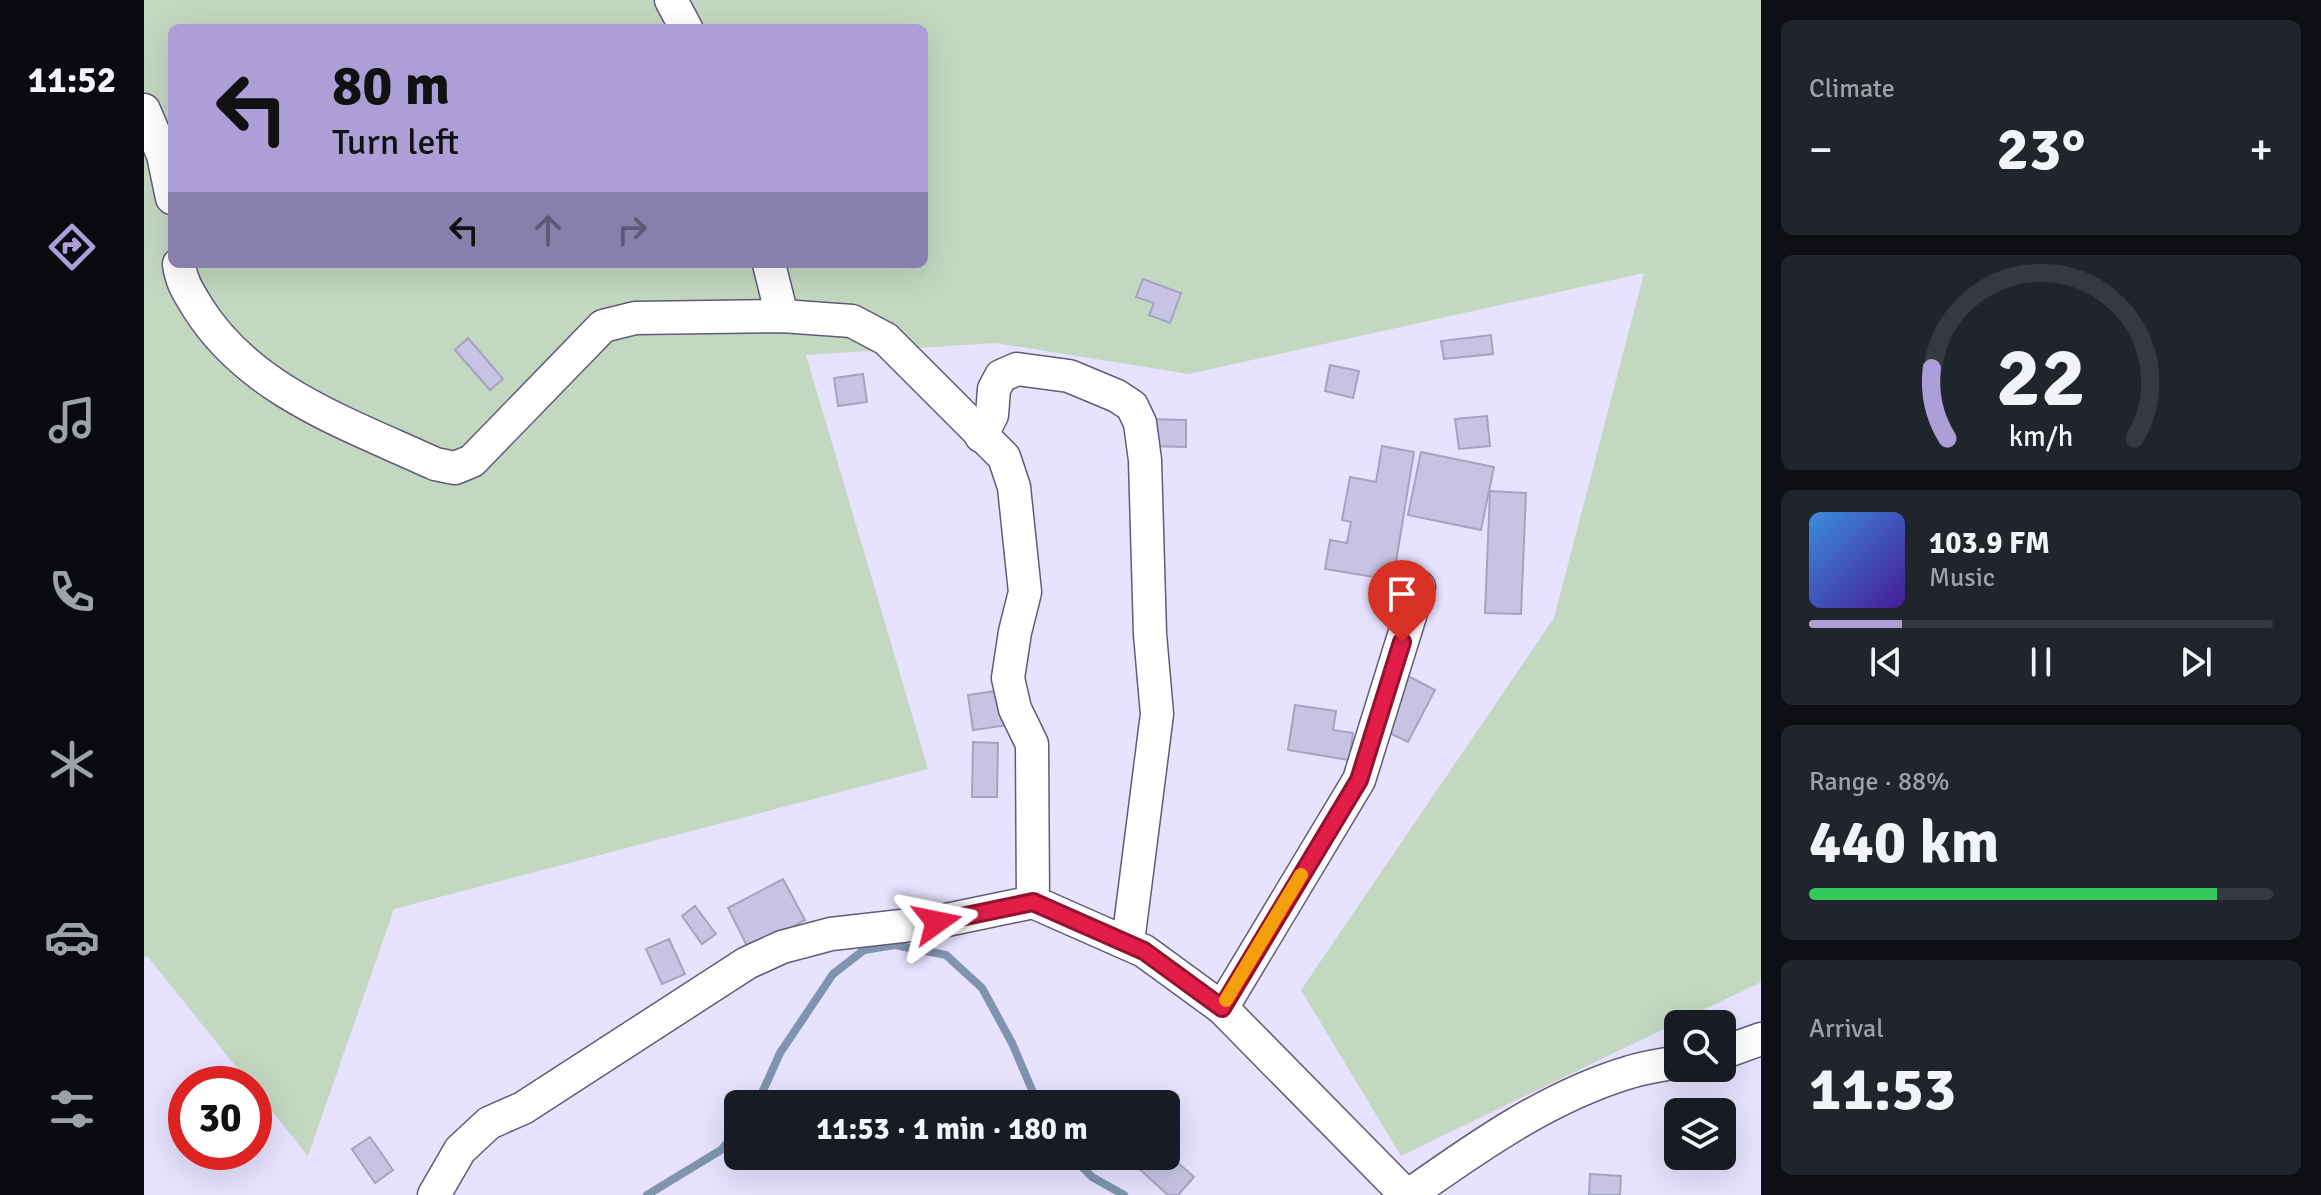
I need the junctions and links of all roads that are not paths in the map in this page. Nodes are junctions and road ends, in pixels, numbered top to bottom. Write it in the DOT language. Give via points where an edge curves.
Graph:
graph roads {
  1 [pos="671,0"];
  2 [pos="684,24"];
  3 [pos="144,110"];
  4 [pos="168,179"];
  5 [pos="180,268"];
  6 [pos="770,268"];
  7 [pos="782,316"];
  8 [pos="981,436"];
  9 [pos="1419,587"];
  10 [pos="1033,902"];
  11 [pos="1128,942"];
  12 [pos="1222,1008"];
  13 [pos="1761,1039"];
  14 [pos="1736,1048"];
  15 [pos="1664,1065"];
  16 [pos="434,1195"];
  17 [pos="1407,1195"];
  1 -- 2 [label="street"];
  3 -- 4 [label="street"];
  5 -- 7 [label="street" via="181,280 209,324 239,357 292,398 435,464 455,468 472,461 603,326 635,318"];
  6 -- 7 [label="street"];
  7 -- 8 [label="street" via="852,321 886,339"];
  8 -- 10 [label="street" via="1004,457 1014,487 1025,592 1008,678 1015,709 1032,744"];
  8 -- 11 [label="street" via="992,415 994,389 1001,376 1017,369 1069,376 1117,396 1132,406 1140,423 1157,714"];
  9 -- 12 [label="street" via="1359,780"];
  10 -- 11 [label="street"];
  10 -- 16 [label="street" via="937,922 831,934 747,963 523,1108 489,1123 460,1150"];
  11 -- 12 [label="street"];
  12 -- 17 [label="street"];
  13 -- 14 [label="street"];
  15 -- 17 [label="street" via="1629,1072 1572,1095 1482,1143"];
}
